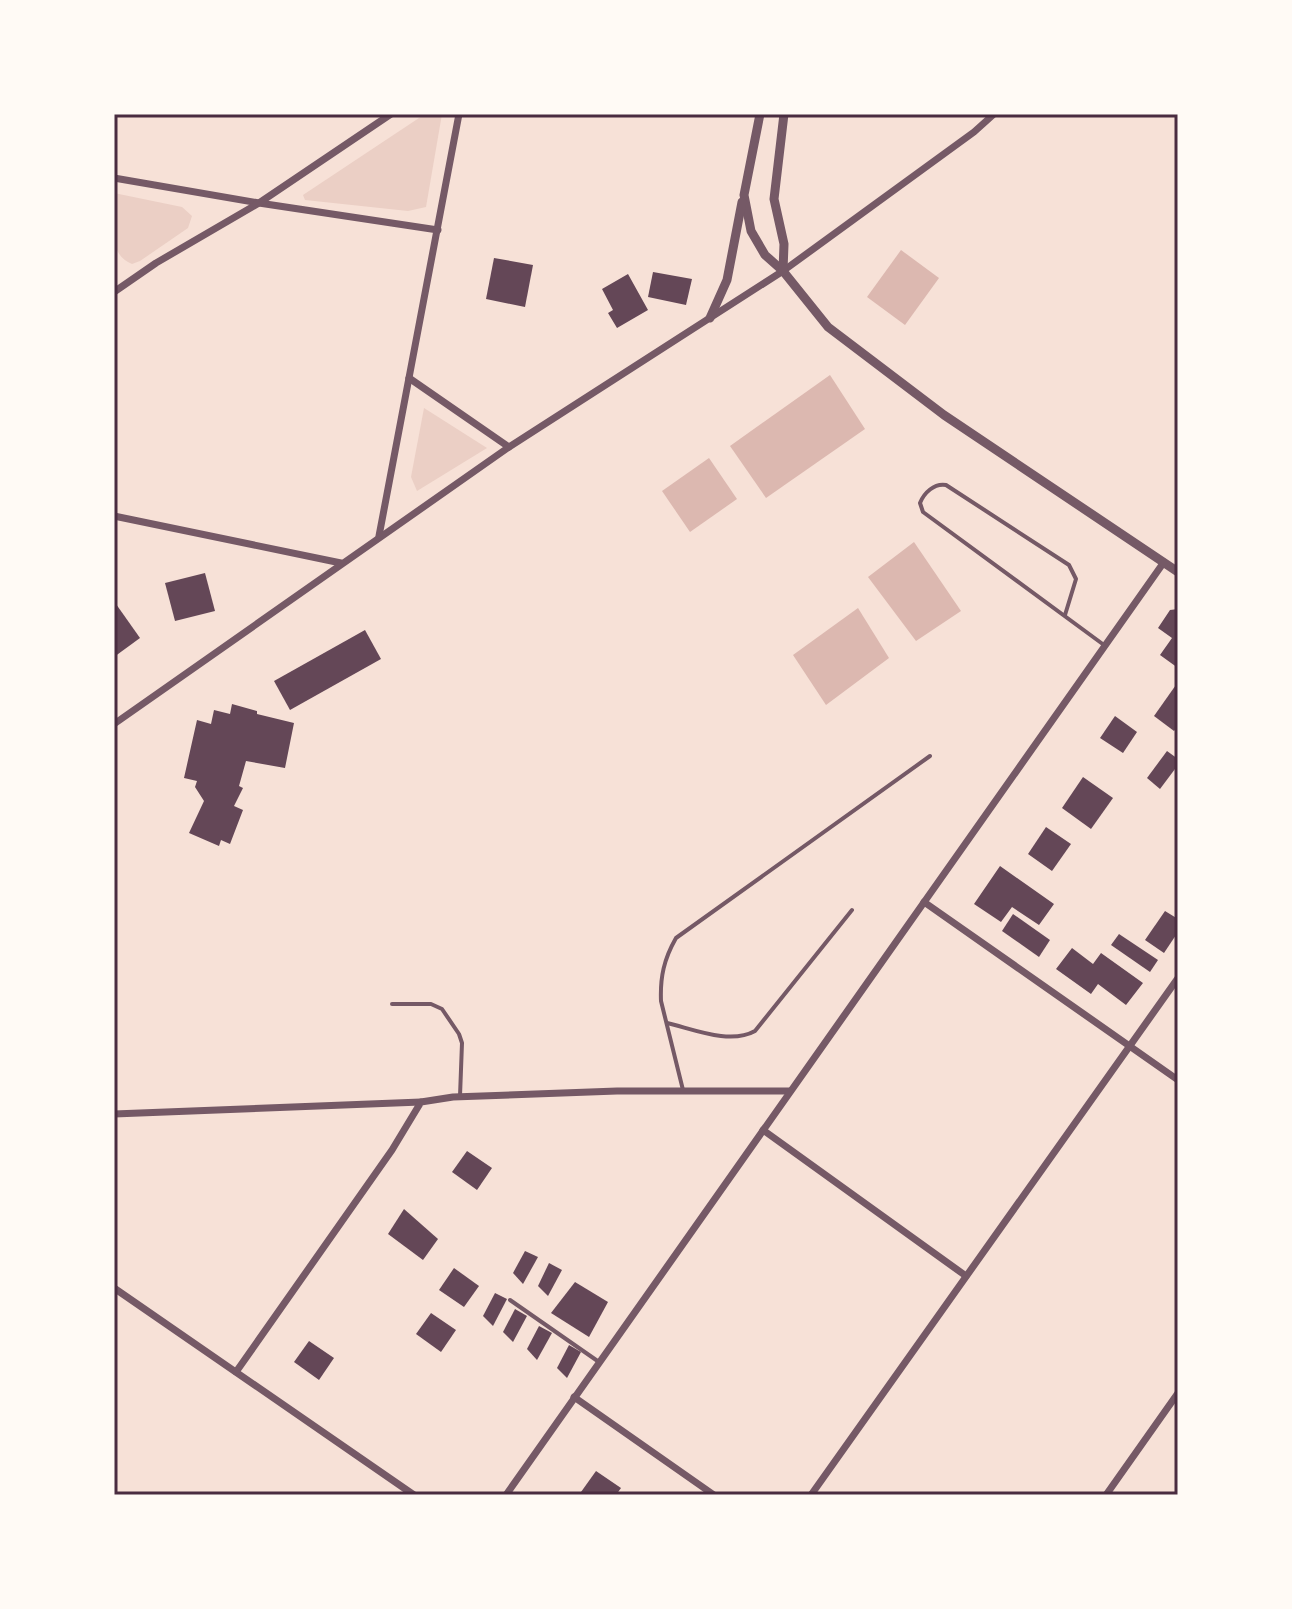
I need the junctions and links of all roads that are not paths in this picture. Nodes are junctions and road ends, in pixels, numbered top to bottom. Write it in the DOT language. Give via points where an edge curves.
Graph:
graph roads {
  1 [pos="391,114"];
  2 [pos="459,114"];
  3 [pos="760,114"];
  4 [pos="784,114"];
  5 [pos="994,114"];
  6 [pos="114,178"];
  7 [pos="744,195"];
  8 [pos="259,203"];
  9 [pos="438,230"];
  10 [pos="783,271"];
  11 [pos="114,292"];
  12 [pos="710,318"];
  13 [pos="409,378"];
  14 [pos="509,447"];
  15 [pos="114,516"];
  16 [pos="379,536"];
  17 [pos="1164,562"];
  18 [pos="341,563"];
  19 [pos="1178,572"];
  20 [pos="1065,615"];
  21 [pos="1106,646"];
  22 [pos="114,724"];
  23 [pos="930,756"];
  24 [pos="924,902"];
  25 [pos="852,910"];
  26 [pos="1178,978"];
  27 [pos="392,1004"];
  28 [pos="667,1023"];
  29 [pos="1130,1045"];
  30 [pos="1178,1080"];
  31 [pos="683,1091"];
  32 [pos="790,1091"];
  33 [pos="460,1096"];
  34 [pos="421,1102"];
  35 [pos="114,1114"];
  36 [pos="763,1130"];
  37 [pos="966,1276"];
  38 [pos="114,1288"];
  39 [pos="510,1300"];
  40 [pos="599,1362"];
  41 [pos="236,1372"];
  42 [pos="1178,1393"];
  43 [pos="574,1397"];
  44 [pos="414,1495"];
  45 [pos="506,1495"];
  46 [pos="714,1495"];
  47 [pos="811,1495"];
  48 [pos="1106,1495"];
  1 -- 8 [label="street"];
  2 -- 9 [label="street"];
  3 -- 7 [label="street"];
  4 -- 10 [label="street" via="774,199 784,244"];
  5 -- 10 [label="street"];
  6 -- 8 [label="street"];
  7 -- 10 [label="street" via="751,231 765,255"];
  7 -- 12 [label="street" via="727,280"];
  8 -- 9 [label="street"];
  8 -- 11 [label="street"];
  9 -- 13 [label="street"];
  10 -- 12 [label="street"];
  10 -- 17 [label="street" via="828,327 879,368"];
  12 -- 14 [label="street"];
  13 -- 14 [label="street"];
  13 -- 16 [label="street"];
  14 -- 16 [label="street"];
  15 -- 18 [label="street"];
  16 -- 18 [label="street"];
  17 -- 19 [label="street"];
  17 -- 21 [label="street"];
  18 -- 22 [label="street"];
  20 -- 20 [label="lane" via="923,512 922,498 936,485 946,485 1069,565 1076,579"];
  20 -- 21 [label="lane"];
  21 -- 24 [label="street"];
  23 -- 28 [label="lane" via="676,938 661,974"];
  24 -- 29 [label="street"];
  24 -- 32 [label="street"];
  25 -- 28 [label="lane" via="755,1031 732,1037"];
  26 -- 29 [label="street"];
  27 -- 33 [label="lane" via="442,1009 462,1043"];
  28 -- 31 [label="lane"];
  29 -- 30 [label="street"];
  29 -- 37 [label="street"];
  31 -- 32 [label="street"];
  31 -- 33 [label="street"];
  32 -- 36 [label="street"];
  33 -- 34 [label="street"];
  34 -- 35 [label="street"];
  34 -- 41 [label="street"];
  36 -- 37 [label="street"];
  36 -- 40 [label="street"];
  37 -- 47 [label="street"];
  38 -- 41 [label="street"];
  39 -- 40 [label="lane"];
  40 -- 43 [label="street"];
  41 -- 44 [label="street"];
  42 -- 48 [label="street"];
  43 -- 45 [label="street"];
  43 -- 46 [label="street"];
}
